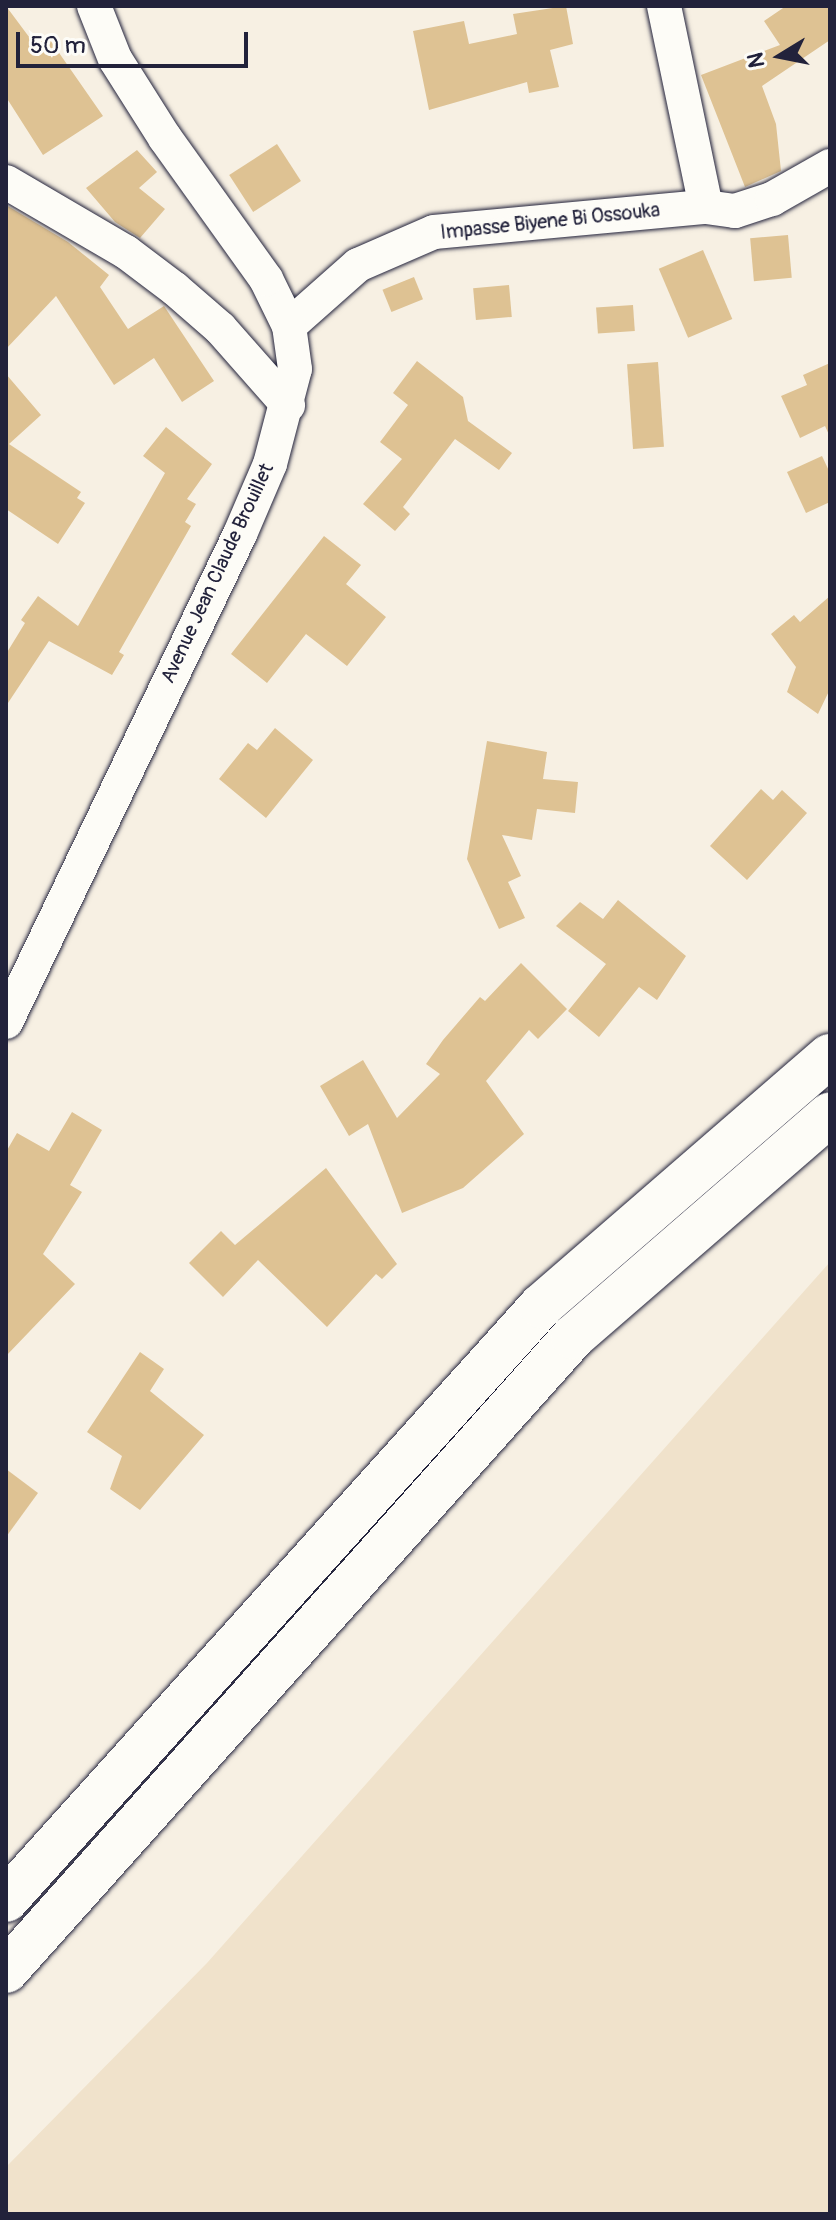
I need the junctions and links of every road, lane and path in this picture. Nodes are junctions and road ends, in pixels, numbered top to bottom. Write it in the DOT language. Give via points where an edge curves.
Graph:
graph roads {
  1 [pos="94,6"];
  2 [pos="664,6"];
  3 [pos="830,166"];
  4 [pos="6,182"];
  5 [pos="706,207"];
  6 [pos="289,326"];
  7 [pos="288,405"];
  8 [pos="6,1022"];
  9 [pos="830,1056"];
  10 [pos="830,1114"];
  11 [pos="6,1900"];
  12 [pos="6,1971"];
  1 -- 6 [label="street, Avenue Jean Claude Brouillet" via="115,59 266,279"];
  2 -- 5 [label="street"];
  3 -- 5 [label="street, Impasse Biyene Bi Ossouka" via="753,207"];
  4 -- 7 [label="street" via="126,252 175,289 220,328"];
  5 -- 6 [label="street, Impasse Biyene Bi Ossouka" via="434,232 358,265"];
  6 -- 7 [label="street, Avenue Jean Claude Brouillet" via="295,369"];
  7 -- 8 [label="street, Avenue Jean Claude Brouillet" via="240,534"];
  9 -- 11 [label="main road" via="541,1306"];
  10 -- 12 [label="main road" via="573,1337"];
}
